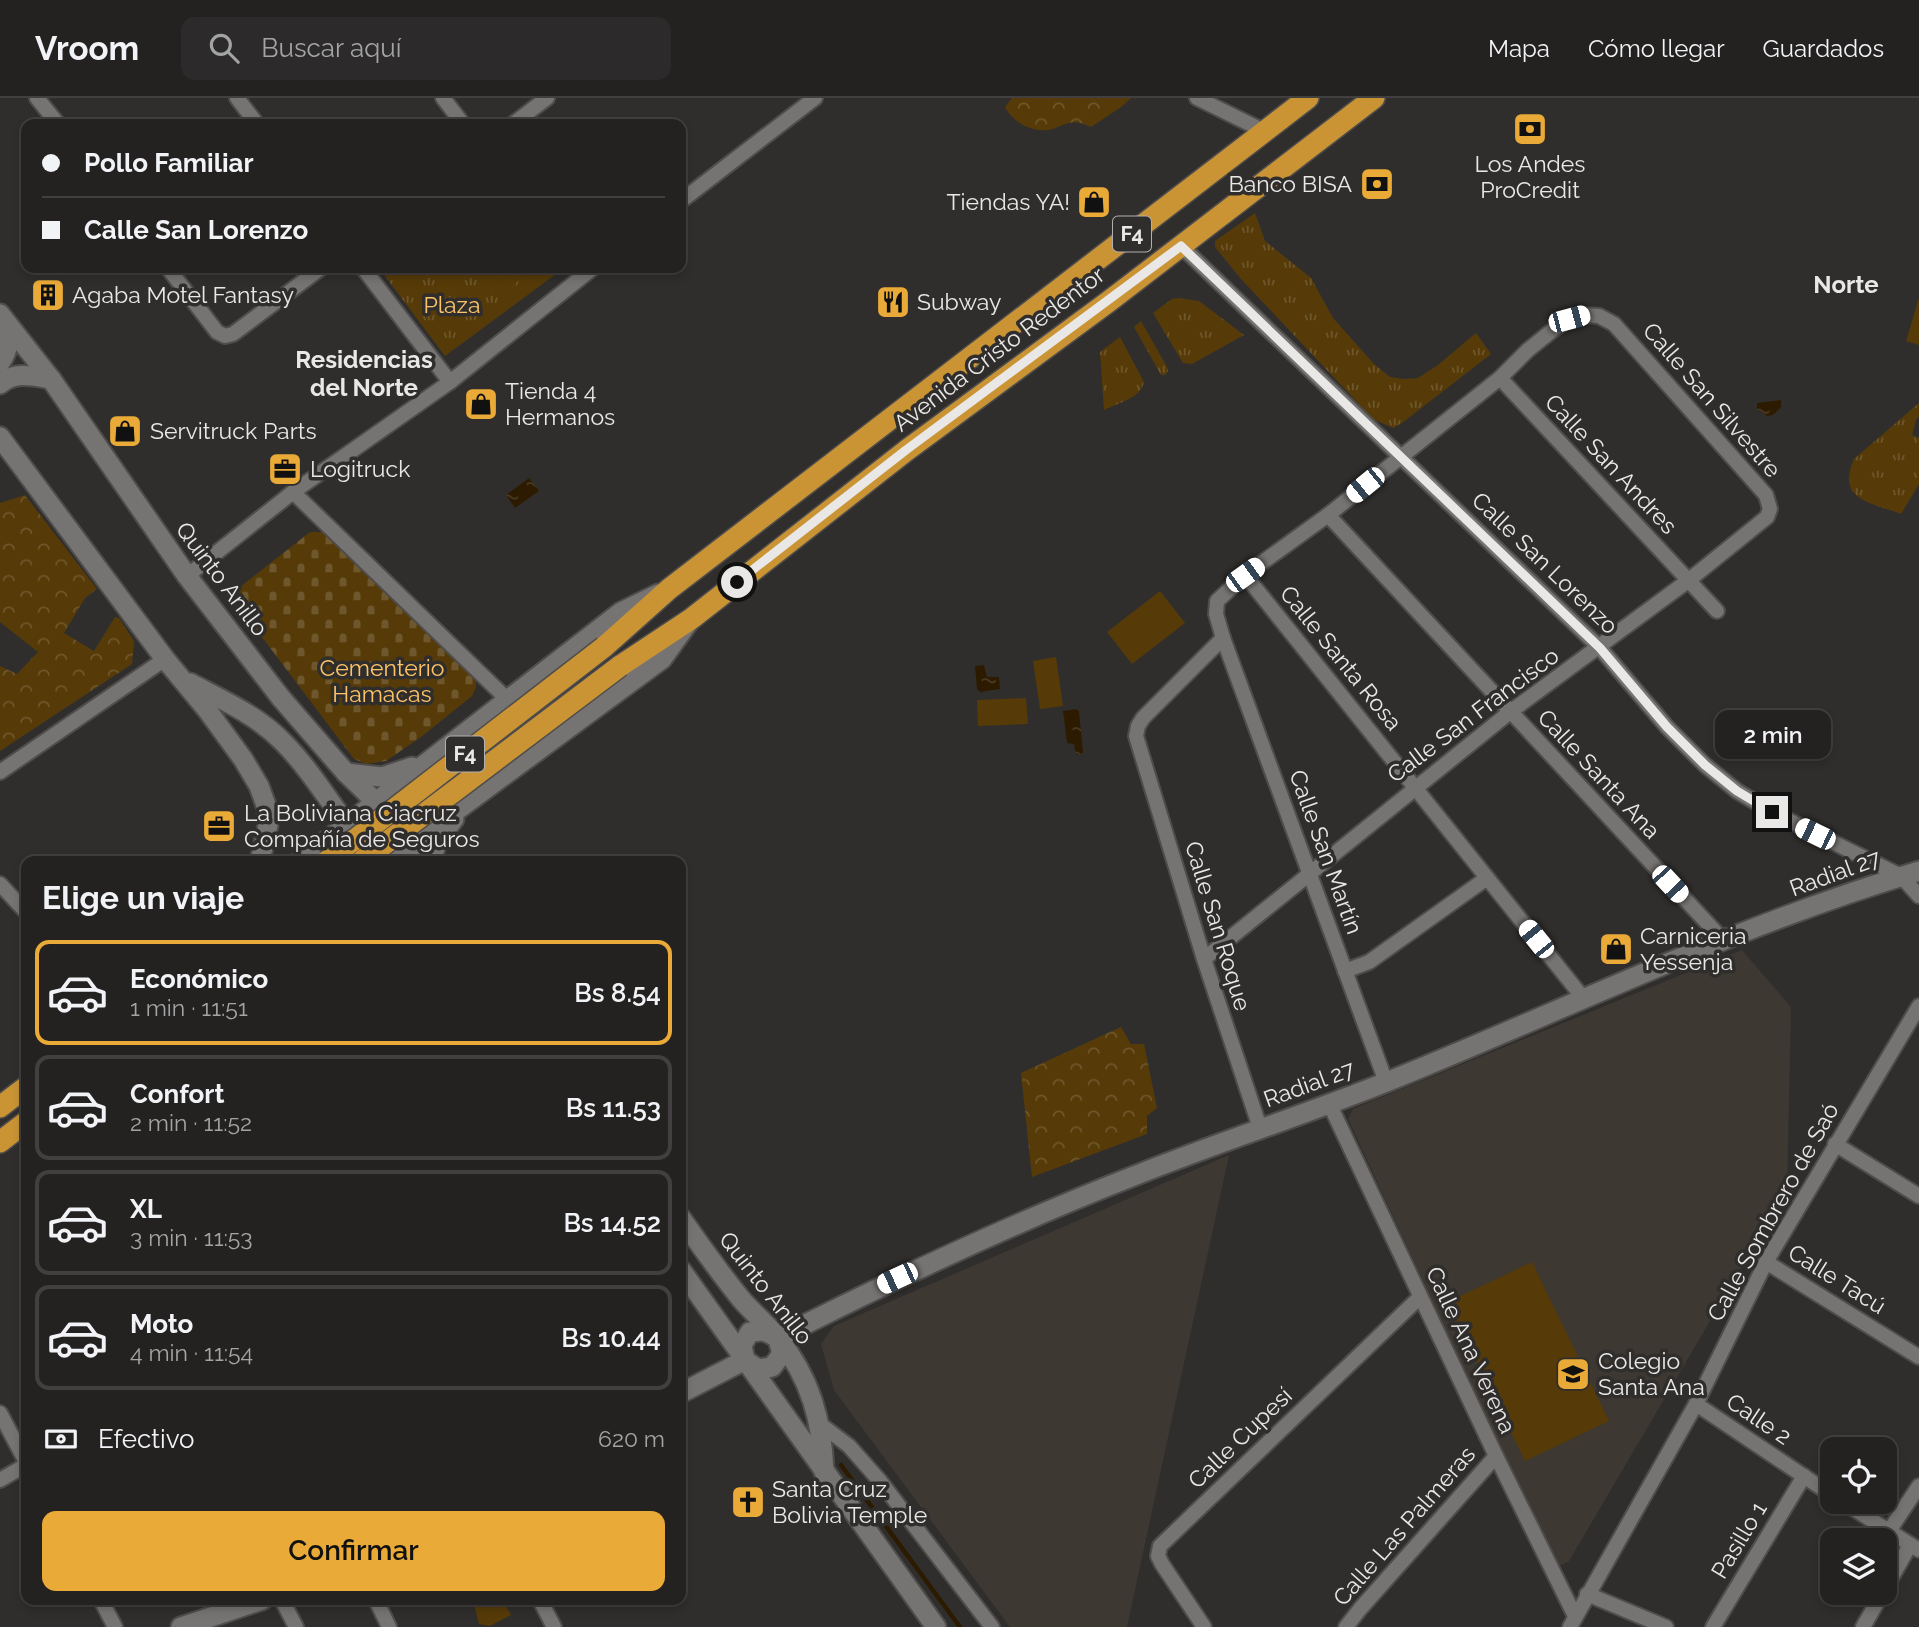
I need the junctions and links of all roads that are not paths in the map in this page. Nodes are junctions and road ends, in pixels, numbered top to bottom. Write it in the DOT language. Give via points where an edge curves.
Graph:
graph roads {
  1 [pos="37,98"];
  2 [pos="237,98"];
  3 [pos="443,98"];
  4 [pos="547,98"];
  5 [pos="815,98"];
  6 [pos="1197,98"];
  7 [pos="1308,98"];
  8 [pos="1374,98"];
  9 [pos="54,119"];
  10 [pos="253,119"];
  11 [pos="459,119"];
  12 [pos="520,119"];
  13 [pos="1264,131"];
  14 [pos="686,197"];
  15 [pos="1181,246"];
  16 [pos="172,273"];
  17 [pos="314,273"];
  18 [pos="367,273"];
  19 [pos="581,273"];
  20 [pos="2,316"];
  21 [pos="0,363"];
  22 [pos="51,379"];
  23 [pos="1500,379"];
  24 [pos="450,382"];
  25 [pos="0,384"];
  26 [pos="0,437"];
  27 [pos="1401,456"];
  28 [pos="293,492"];
  29 [pos="1770,509"];
  30 [pos="1328,515"];
  31 [pos="1245,575"];
  32 [pos="187,576"];
  33 [pos="1689,580"];
  34 [pos="669,589"];
  35 [pos="1717,611"];
  36 [pos="691,619"];
  37 [pos="1223,638"];
  38 [pos="1600,648"];
  39 [pos="165,659"];
  40 [pos="180,678"];
  41 [pos="508,700"];
  42 [pos="1510,712"];
  43 [pos="435,757"];
  44 [pos="0,772"];
  45 [pos="346,772"];
  46 [pos="1415,787"];
  47 [pos="471,800"];
  48 [pos="376,802"];
  49 [pos="346,824"];
  50 [pos="415,853"];
  51 [pos="261,856"];
  52 [pos="314,856"];
  53 [pos="315,856"];
  54 [pos="316,856"];
  55 [pos="357,856"];
  56 [pos="367,856"];
  57 [pos="368,856"];
  58 [pos="433,856"];
  59 [pos="1310,874"];
  60 [pos="1910,874"];
  61 [pos="1487,878"];
  62 [pos="0,884"];
  63 [pos="1919,896"];
  64 [pos="21,907"];
  65 [pos="1724,941"];
  66 [pos="1203,960"];
  67 [pos="1345,971"];
  68 [pos="1584,999"];
  69 [pos="1919,1006"];
  70 [pos="1386,1082"];
  71 [pos="21,1091"];
  72 [pos="1329,1103"];
  73 [pos="0,1107"];
  74 [pos="21,1126"];
  75 [pos="1260,1128"];
  76 [pos="0,1142"];
  77 [pos="1835,1144"];
  78 [pos="1919,1196"];
  79 [pos="686,1225"];
  80 [pos="1766,1262"];
  81 [pos="686,1277"];
  82 [pos="1420,1297"];
  83 [pos="778,1338"];
  84 [pos="1919,1357"];
  85 [pos="745,1360"];
  86 [pos="686,1390"];
  87 [pos="1696,1404"];
  88 [pos="0,1413"];
  89 [pos="820,1424"];
  90 [pos="21,1453"];
  91 [pos="1496,1455"];
  92 [pos="21,1466"];
  93 [pos="824,1472"];
  94 [pos="1804,1476"];
  95 [pos="0,1480"];
  96 [pos="1919,1486"];
  97 [pos="1820,1487"];
  98 [pos="1862,1514"];
  99 [pos="1884,1528"];
  100 [pos="1891,1528"];
  101 [pos="1897,1536"];
  102 [pos="1915,1547"];
  103 [pos="1897,1573"];
  104 [pos="1587,1594"];
  105 [pos="104,1605"];
  106 [pos="247,1605"];
  107 [pos="285,1605"];
  108 [pos="378,1605"];
  109 [pos="543,1605"];
  110 [pos="1876,1605"];
  111 [pos="1573,1621"];
  112 [pos="116,1627"];
  113 [pos="182,1627"];
  114 [pos="296,1627"];
  115 [pos="389,1627"];
  116 [pos="554,1627"];
  117 [pos="936,1627"];
  118 [pos="992,1627"];
  119 [pos="1204,1627"];
  120 [pos="1346,1627"];
  121 [pos="1666,1627"];
  122 [pos="1713,1627"];
  123 [pos="1863,1627"];
  1 -- 9 [label="street"];
  2 -- 10 [label="street"];
  3 -- 11 [label="street"];
  4 -- 12 [label="street"];
  5 -- 14 [label="street"];
  6 -- 13 [label="street"];
  7 -- 13 [label="highway, Avenida Cristo Redentor / F4"];
  8 -- 15 [label="highway, Avenida Cristo Redentor / F4"];
  13 -- 34 [label="highway, Avenida Cristo Redentor / F4"];
  15 -- 27 [label="street, Calle San Lorenzo"];
  15 -- 36 [label="highway, Avenida Cristo Redentor / F4" via="906,450"];
  16 -- 17 [label="street" via="217,332 225,336"];
  18 -- 24 [label="street"];
  19 -- 24 [label="street"];
  20 -- 21 [label="main road" via="9,337 8,351"];
  20 -- 22 [label="main road, Quinto Anillo"];
  22 -- 25 [label="main road" via="19,375"];
  22 -- 32 [label="main road, Quinto Anillo"];
  23 -- 27 [label="street"];
  23 -- 29 [label="street, Calle San Silvestre" via="1528,350 1569,319 1599,316 1614,324 1766,495"];
  23 -- 33 [label="street, Calle San Andres"];
  24 -- 28 [label="street"];
  26 -- 39 [label="main road"];
  27 -- 30 [label="street"];
  27 -- 38 [label="street, Calle San Lorenzo"];
  28 -- 32 [label="street"];
  28 -- 41 [label="street"];
  29 -- 33 [label="street, Calle San Francisco" via="1761,523"];
  30 -- 31 [label="street"];
  30 -- 42 [label="street, Calle Santa Ana"];
  31 -- 37 [label="street, Calle San Martín" via="1217,601"];
  31 -- 46 [label="street, Calle Santa Rosa"];
  32 -- 45 [label="main road, Quinto Anillo" via="281,698"];
  33 -- 35 [label="street, Calle San Andres"];
  33 -- 38 [label="street, Calle San Francisco"];
  34 -- 41 [label="main road, Avenida Cristo Redentor" via="621,612"];
  34 -- 53 [label="highway, Avenida Cristo Redentor / F4, bridge" via="604,647"];
  36 -- 47 [label="main road, Avenida Cristo Redentor" via="662,659"];
  36 -- 56 [label="highway, Avenida Cristo Redentor / F4, bridge" via="620,666"];
  37 -- 59 [label="street, Calle San Martín"];
  37 -- 66 [label="street, Calle San Roque" via="1143,718 1136,736"];
  38 -- 42 [label="street, Calle San Francisco"];
  38 -- 60 [label="street, Calle San Lorenzo" via="1667,727 1737,791 1772,812"];
  39 -- 40 [label="main road"];
  39 -- 44 [label="street"];
  40 -- 49 [label="main road" via="247,713 282,740"];
  40 -- 51 [label="main road" via="259,786 268,825"];
  41 -- 43 [label="main road, Avenida Cristo Redentor"];
  42 -- 46 [label="street, Calle San Francisco"];
  42 -- 65 [label="street, Calle Santa Ana"];
  43 -- 45 [label="main road" via="382,777"];
  43 -- 47 [label="main road" via="414,786 415,807 436,814"];
  43 -- 48 [label="main road, Avenida Cristo Redentor"];
  45 -- 48 [label="main road, Quinto Anillo"];
  46 -- 59 [label="street, Calle San Francisco"];
  46 -- 61 [label="street, Calle Santa Rosa"];
  47 -- 50 [label="main road, Avenida Cristo Redentor"];
  47 -- 58 [label="main road" via="439,840"];
  48 -- 49 [label="main road, Avenida Cristo Redentor"];
  48 -- 50 [label="main road, Quinto Anillo"];
  49 -- 52 [label="main road, Avenida Cristo Redentor"];
  49 -- 57 [label="main road"];
  54 -- 55 [label="main road" via="328,848 346,846"];
  59 -- 66 [label="street, Calle San Francisco"];
  59 -- 67 [label="street, Calle San Martín"];
  60 -- 63 [label="street"];
  60 -- 65 [label="main road, Radial 27"];
  61 -- 67 [label="street" via="1369,962"];
  61 -- 68 [label="street, Calle Santa Rosa"];
  62 -- 64 [label="street"];
  65 -- 68 [label="main road, Radial 27"];
  66 -- 75 [label="street, Calle San Roque"];
  67 -- 70 [label="street, Calle San Martín"];
  68 -- 70 [label="main road, Radial 27"];
  69 -- 77 [label="street, Calle Sombrero de Saó"];
  70 -- 72 [label="main road, Radial 27"];
  71 -- 73 [label="highway"];
  72 -- 75 [label="main road, Radial 27"];
  72 -- 82 [label="street, Calle Ana Verena"];
  74 -- 76 [label="highway"];
  75 -- 83 [label="main road, Radial 27" via="988,1236"];
  77 -- 78 [label="street"];
  77 -- 80 [label="street, Calle Sombrero de Saó"];
  79 -- 83 [label="main road, Quinto Anillo" via="741,1298"];
  80 -- 84 [label="street, Calle Tacú"];
  80 -- 87 [label="street, Calle Sombrero de Saó"];
  81 -- 85 [label="main road"];
  82 -- 91 [label="street, Calle Ana Verena"];
  82 -- 119 [label="street, Calle Cupesí" via="1160,1546 1162,1564"];
  83 -- 85 [label="main road, Radial 27" via="764,1331 750,1332 742,1345"];
  83 -- 85 [label="main road" via="782,1353 772,1367 758,1369"];
  83 -- 89 [label="main road, Quinto Anillo" via="809,1391"];
  85 -- 86 [label="main road"];
  85 -- 93 [label="main road"];
  87 -- 94 [label="street, Calle 2"];
  87 -- 104 [label="street, Calle Sombrero de Saó"];
  88 -- 90 [label="street"];
  89 -- 93 [label="main road, Quinto Anillo"];
  89 -- 118 [label="street" via="849,1446 880,1481"];
  91 -- 111 [label="street, Calle Ana Verena"];
  91 -- 120 [label="street, Calle Las Palmeras"];
  92 -- 95 [label="street"];
  93 -- 117 [label="main road"];
  94 -- 97 [label="street, Calle 2"];
  94 -- 122 [label="street, Pasillo 1"];
  96 -- 100 [label="street"];
  98 -- 99 [label="street"];
  101 -- 102 [label="street"];
  102 -- 103 [label="street"];
  104 -- 111 [label="street, Calle Sombrero de Saó"];
  104 -- 121 [label="street"];
  105 -- 112 [label="street"];
  106 -- 113 [label="main road"];
  107 -- 114 [label="street"];
  108 -- 115 [label="street"];
  109 -- 116 [label="street"];
  110 -- 123 [label="street"];
}
